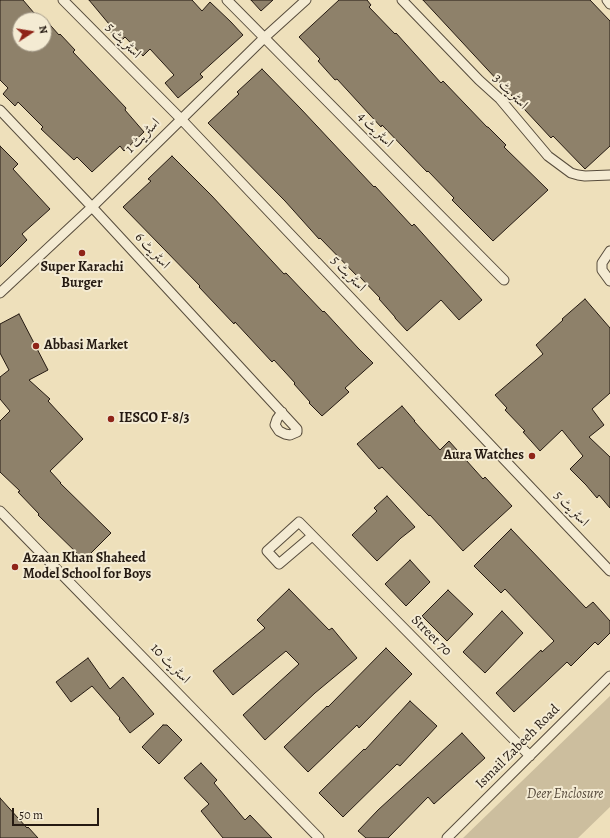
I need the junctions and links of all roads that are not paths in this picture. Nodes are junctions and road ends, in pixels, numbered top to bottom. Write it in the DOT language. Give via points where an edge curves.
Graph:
graph roads {
  1 [pos="63,0"];
  2 [pos="227,0"];
  3 [pos="306,0"];
  4 [pos="402,0"];
  5 [pos="606,0"];
  6 [pos="610,4"];
  7 [pos="264,38"];
  8 [pos="0,110"];
  9 [pos="181,119"];
  10 [pos="610,175"];
  11 [pos="92,207"];
  12 [pos="610,251"];
  13 [pos="504,280"];
  14 [pos="610,281"];
  15 [pos="0,292"];
  16 [pos="282,412"];
  17 [pos="0,510"];
  18 [pos="312,536"];
  19 [pos="610,571"];
  20 [pos="610,676"];
  21 [pos="530,756"];
  22 [pos="319,838"];
  23 [pos="446,838"];
  1 -- 9 [label="street, اسٹریٹ 5"];
  2 -- 7 [label="street, اسٹریٹ 4"];
  3 -- 7 [label="street, اسٹریٹ 1"];
  4 -- 10 [label="street, اسٹریٹ 3" via="500,99 548,156 571,173"];
  5 -- 6 [label="street"];
  7 -- 9 [label="street, اسٹریٹ 1"];
  7 -- 13 [label="street, اسٹریٹ 4"];
  8 -- 11 [label="street, اسٹریٹ 6"];
  9 -- 11 [label="street, اسٹریٹ 1"];
  9 -- 19 [label="street, اسٹریٹ 5"];
  11 -- 15 [label="street, اسٹریٹ 1"];
  11 -- 16 [label="street, اسٹریٹ 6"];
  12 -- 14 [label="street" via="602,263 602,270"];
  17 -- 22 [label="street, اسٹریٹ 10"];
  18 -- 18 [label="street, Street 70" via="279,564 267,551 299,522"];
  18 -- 21 [label="street, Street 70"];
  20 -- 21 [label="street, Ismail Zabeeh Road"];
  21 -- 23 [label="street, Ismail Zabeeh Road"];
}
